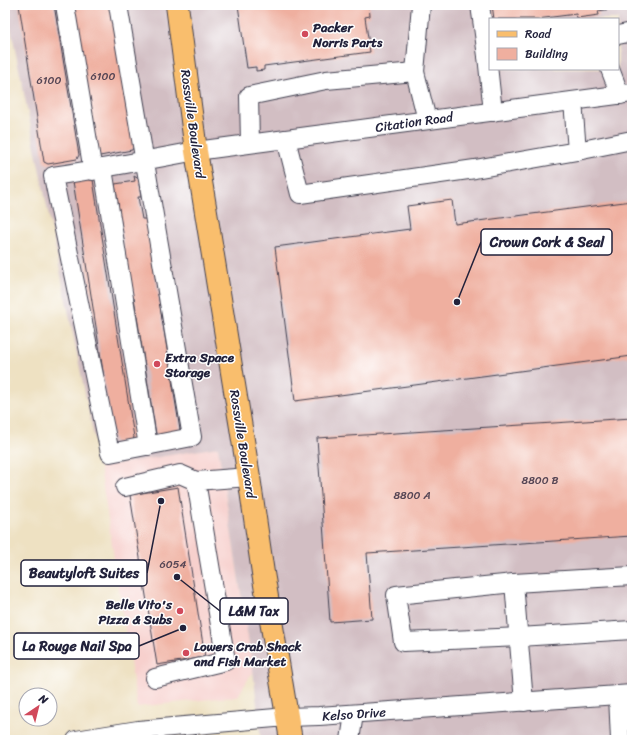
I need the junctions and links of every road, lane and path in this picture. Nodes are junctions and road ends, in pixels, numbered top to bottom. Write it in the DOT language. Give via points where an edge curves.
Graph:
graph roads {
  1 [pos="65,5"];
  2 [pos="118,5"];
  3 [pos="177,5"];
  4 [pos="421,5"];
  5 [pos="480,5"];
  6 [pos="632,32"];
  7 [pos="619,35"];
  8 [pos="489,56"];
  9 [pos="490,70"];
  10 [pos="611,70"];
  11 [pos="415,72"];
  12 [pos="626,94"];
  13 [pos="573,101"];
  14 [pos="493,112"];
  15 [pos="428,120"];
  16 [pos="286,139"];
  17 [pos="632,140"];
  18 [pos="250,144"];
  19 [pos="196,151"];
  20 [pos="577,151"];
  21 [pos="146,160"];
  22 [pos="98,170"];
  23 [pos="148,446"];
  24 [pos="248,477"];
  25 [pos="196,481"];
  26 [pos="125,487"];
  27 [pos="632,576"];
  28 [pos="514,583"];
  29 [pos="632,630"];
  30 [pos="519,637"];
  31 [pos="155,678"];
  32 [pos="625,695"];
  33 [pos="524,702"];
  34 [pos="354,714"];
  35 [pos="287,717"];
  36 [pos="76,740"];
  37 [pos="291,740"];
  38 [pos="350,740"];
  39 [pos="620,740"];
  1 -- 22 [label="street"];
  2 -- 21 [label="street"];
  3 -- 19 [label="main road, Rossville Boulevard"];
  4 -- 11 [label="street"];
  5 -- 8 [label="street"];
  6 -- 7 [label="street"];
  9 -- 14 [label="street"];
  10 -- 12 [label="street"];
  11 -- 15 [label="street"];
  11 -- 18 [label="street" via="326,80 249,96"];
  12 -- 13 [label="street, Citation Road"];
  13 -- 14 [label="street, Citation Road"];
  13 -- 20 [label="street"];
  14 -- 15 [label="street, Citation Road"];
  15 -- 16 [label="street, Citation Road"];
  16 -- 18 [label="street, Citation Road"];
  16 -- 20 [label="street" via="300,194 475,169"];
  17 -- 20 [label="street"];
  18 -- 19 [label="street, Citation Road"];
  19 -- 21 [label="street, Citation Road"];
  19 -- 24 [label="main road, Rossville Boulevard"];
  21 -- 22 [label="street, Citation Road"];
  21 -- 23 [label="street" via="192,437"];
  22 -- 23 [label="street"];
  22 -- 23 [label="street, Citation Road" via="53,176 110,453"];
  24 -- 25 [label="street"];
  24 -- 35 [label="main road, Rossville Boulevard"];
  25 -- 26 [label="street" via="180,474"];
  25 -- 31 [label="street" via="226,661"];
  27 -- 28 [label="street"];
  28 -- 30 [label="street"];
  28 -- 30 [label="street" via="396,595 403,642"];
  29 -- 30 [label="street"];
  30 -- 33 [label="street"];
  32 -- 33 [label="street, Kelso Drive"];
  32 -- 39 [label="street"];
  33 -- 34 [label="street, Kelso Drive"];
  34 -- 35 [label="street, Kelso Drive"];
  34 -- 38 [label="street"];
  35 -- 36 [label="street, Kelso Drive" via="138,730"];
  35 -- 37 [label="main road, Rossville Boulevard"];
}
